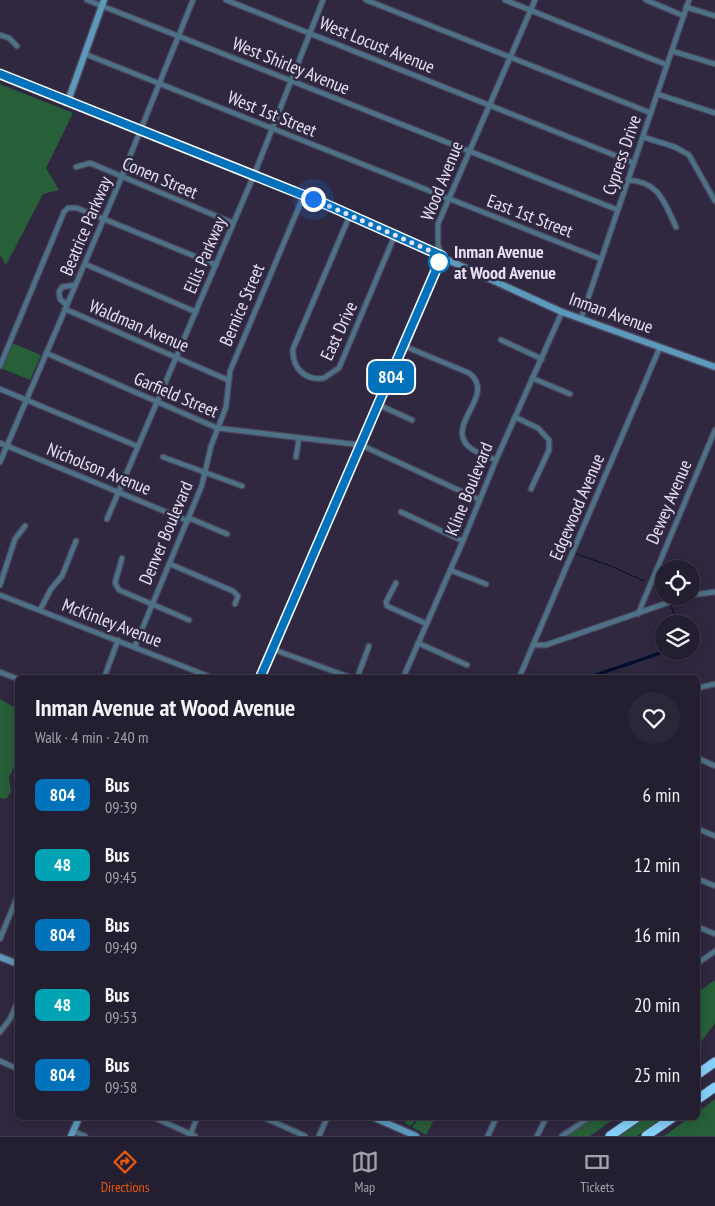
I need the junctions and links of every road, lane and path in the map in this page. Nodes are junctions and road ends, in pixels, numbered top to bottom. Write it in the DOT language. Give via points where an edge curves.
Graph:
graph roads {
  1 [pos="87,0"];
  2 [pos="193,0"];
  3 [pos="226,0"];
  4 [pos="323,0"];
  5 [pos="366,0"];
  6 [pos="505,0"];
  7 [pos="535,0"];
  8 [pos="646,0"];
  9 [pos="689,0"];
  10 [pos="103,3"];
  11 [pos="686,7"];
  12 [pos="531,10"];
  13 [pos="684,16"];
  14 [pos="715,16"];
  15 [pos="310,33"];
  16 [pos="0,35"];
  17 [pos="179,36"];
  18 [pos="17,46"];
  19 [pos="672,51"];
  20 [pos="85,54"];
  21 [pos="511,58"];
  22 [pos="715,64"];
  23 [pos="667,65"];
  24 [pos="0,74"];
  25 [pos="291,80"];
  26 [pos="160,84"];
  27 [pos="657,94"];
  28 [pos="68,101"];
  29 [pos="491,104"];
  30 [pos="651,113"];
  31 [pos="715,113"];
  32 [pos="272,128"];
  33 [pos="140,130"];
  34 [pos="643,136"];
  35 [pos="470,151"];
  36 [pos="634,163"];
  37 [pos="76,167"];
  38 [pos="254,175"];
  39 [pos="122,176"];
  40 [pos="628,180"];
  41 [pos="304,196"];
  42 [pos="449,199"];
  43 [pos="715,201"];
  44 [pos="618,210"];
  45 [pos="350,215"];
  46 [pos="104,219"];
  47 [pos="233,223"];
  48 [pos="676,227"];
  49 [pos="396,235"];
  50 [pos="442,256"];
  51 [pos="602,259"];
  52 [pos="85,264"];
  53 [pos="216,265"];
  54 [pos="76,285"];
  55 [pos="66,307"];
  56 [pos="196,312"];
  57 [pos="562,312"];
  58 [pos="581,319"];
  59 [pos="501,340"];
  60 [pos="404,346"];
  61 [pos="660,347"];
  62 [pos="46,354"];
  63 [pos="176,357"];
  64 [pos="542,359"];
  65 [pos="0,366"];
  66 [pos="715,367"];
  67 [pos="532,378"];
  68 [pos="228,380"];
  69 [pos="0,389"];
  70 [pos="570,394"];
  71 [pos="26,401"];
  72 [pos="157,403"];
  73 [pos="379,405"];
  74 [pos="515,416"];
  75 [pos="412,420"];
  76 [pos="217,428"];
  77 [pos="715,430"];
  78 [pos="299,438"];
  79 [pos="0,443"];
  80 [pos="361,445"];
  81 [pos="7,446"];
  82 [pos="137,446"];
  83 [pos="296,456"];
  84 [pos="164,457"];
  85 [pos="496,460"];
  86 [pos="0,462"];
  87 [pos="204,472"];
  88 [pos="242,486"];
  89 [pos="531,489"];
  90 [pos="118,492"];
  91 [pos="480,500"];
  92 [pos="401,512"];
  93 [pos="107,519"];
  94 [pos="189,519"];
  95 [pos="25,526"];
  96 [pos="227,534"];
  97 [pos="463,540"];
  98 [pos="76,541"];
  99 [pos="122,558"];
  100 [pos="170,564"];
  101 [pos="450,570"];
  102 [pos="396,583"];
  103 [pos="486,584"];
  104 [pos="0,585"];
  105 [pos="715,592"];
  106 [pos="700,594"];
  107 [pos="0,595"];
  108 [pos="151,604"];
  109 [pos="235,604"];
  110 [pos="662,605"];
  111 [pos="40,610"];
  112 [pos="638,614"];
  113 [pos="189,620"];
  114 [pos="427,624"];
  115 [pos="118,640"];
  116 [pos="418,643"];
  117 [pos="533,645"];
  118 [pos="134,646"];
  119 [pos="369,646"];
  120 [pos="272,649"];
  121 [pos="467,664"];
  122 [pos="0,672"];
  123 [pos="105,675"];
  124 [pos="206,675"];
  125 [pos="261,675"];
  126 [pos="344,675"];
  127 [pos="358,675"];
  128 [pos="404,675"];
  129 [pos="520,675"];
  130 [pos="15,677"];
  131 [pos="715,684"];
  132 [pos="700,688"];
  133 [pos="700,759"];
  134 [pos="715,766"];
  135 [pos="700,830"];
  136 [pos="715,836"];
  137 [pos="700,880"];
  138 [pos="715,886"];
  139 [pos="15,902"];
  140 [pos="700,928"];
  141 [pos="715,934"];
  142 [pos="0,939"];
  143 [pos="715,951"];
  144 [pos="0,957"];
  145 [pos="700,962"];
  146 [pos="15,963"];
  147 [pos="15,1008"];
  148 [pos="0,1032"];
  149 [pos="0,1061"];
  150 [pos="715,1062"];
  151 [pos="15,1068"];
  152 [pos="700,1073"];
  153 [pos="715,1086"];
  154 [pos="700,1097"];
  155 [pos="78,1120"];
  156 [pos="159,1120"];
  157 [pos="196,1120"];
  158 [pos="269,1120"];
  159 [pos="326,1120"];
  160 [pos="380,1120"];
  161 [pos="495,1120"];
  162 [pos="545,1120"];
  163 [pos="586,1120"];
  164 [pos="633,1120"];
  165 [pos="669,1120"];
  166 [pos="72,1133"];
  167 [pos="191,1135"];
  168 [pos="85,1136"];
  169 [pos="305,1136"];
  170 [pos="319,1136"];
  171 [pos="416,1136"];
  172 [pos="488,1136"];
  173 [pos="537,1136"];
  174 [pos="562,1136"];
  175 [pos="610,1136"];
  176 [pos="646,1136"];
  1 -- 10 [label="street, West Shirley Avenue"];
  2 -- 17 [label="street, Beatrice Parkway"];
  3 -- 15 [label="street, West Locust Avenue"];
  4 -- 15 [label="street, Ellis Parkway"];
  5 -- 21 [label="street"];
  6 -- 12 [label="street"];
  7 -- 12 [label="street, Wood Avenue"];
  8 -- 13 [label="street"];
  9 -- 11 [label="street, Cypress Drive"];
  10 -- 17 [label="street, West Shirley Avenue"];
  10 -- 20 [label="main road"];
  11 -- 13 [label="street, Cypress Drive"];
  11 -- 14 [label="street"];
  12 -- 21 [label="street, Wood Avenue"];
  12 -- 23 [label="street"];
  13 -- 19 [label="street, Cypress Drive"];
  15 -- 25 [label="street, Ellis Parkway"];
  15 -- 29 [label="street, West Locust Avenue"];
  16 -- 18 [label="street"];
  17 -- 25 [label="street, West Shirley Avenue"];
  17 -- 26 [label="street, Beatrice Parkway"];
  19 -- 22 [label="street"];
  19 -- 23 [label="street, Cypress Drive"];
  20 -- 26 [label="street, West 1st Street"];
  20 -- 28 [label="main road"];
  21 -- 29 [label="street, Wood Avenue"];
  21 -- 30 [label="street"];
  23 -- 27 [label="street, Cypress Drive"];
  24 -- 28 [label="main road, Inman Avenue"];
  25 -- 32 [label="street, Ellis Parkway"];
  25 -- 35 [label="street, West Shirley Avenue"];
  26 -- 32 [label="street, West 1st Street"];
  26 -- 33 [label="street, Beatrice Parkway"];
  27 -- 30 [label="street, Cypress Drive"];
  27 -- 31 [label="street"];
  28 -- 33 [label="main road, Inman Avenue"];
  29 -- 35 [label="street, Wood Avenue"];
  29 -- 36 [label="street, West Locust Avenue"];
  30 -- 34 [label="street, Cypress Drive"];
  32 -- 38 [label="street, Ellis Parkway"];
  32 -- 42 [label="street, West 1st Street"];
  33 -- 38 [label="main road, Inman Avenue"];
  33 -- 39 [label="street, Beatrice Parkway"];
  34 -- 36 [label="street, Cypress Drive"];
  34 -- 43 [label="street" via="689,155"];
  35 -- 42 [label="street, Wood Avenue"];
  35 -- 44 [label="street, West Shirley Avenue"];
  36 -- 40 [label="street, Cypress Drive"];
  37 -- 39 [label="street, Conen Street" via="90,163"];
  38 -- 41 [label="main road, Inman Avenue"];
  38 -- 47 [label="street, Ellis Parkway"];
  39 -- 46 [label="street, Beatrice Parkway"];
  39 -- 47 [label="street, Conen Street"];
  40 -- 44 [label="street, Cypress Drive"];
  40 -- 48 [label="street" via="657,190"];
  41 -- 45 [label="main road, Inman Avenue"];
  41 -- 68 [label="street, Bernice Street"];
  42 -- 50 [label="street, Wood Avenue" via="438,224 438,245"];
  42 -- 51 [label="street, East 1st Street"];
  44 -- 51 [label="street, Cypress Drive"];
  45 -- 49 [label="main road, Inman Avenue"];
  45 -- 49 [label="street, East Drive" via="295,341 293,357 302,373 319,379 327,378 338,370"];
  46 -- 52 [label="street, Beatrice Parkway"];
  46 -- 53 [label="street"];
  46 -- 65 [label="street" via="74,207 68,208"];
  47 -- 53 [label="street, Ellis Parkway"];
  49 -- 50 [label="main road, Inman Avenue"];
  50 -- 57 [label="main road, Inman Avenue"];
  50 -- 60 [label="main road"];
  51 -- 58 [label="street, Cypress Drive"];
  52 -- 54 [label="street, Beatrice Parkway"];
  52 -- 56 [label="street"];
  53 -- 56 [label="street, Ellis Parkway"];
  54 -- 55 [label="street, Beatrice Parkway"];
  54 -- 55 [label="street" via="60,288 60,299"];
  55 -- 62 [label="street, Beatrice Parkway"];
  55 -- 63 [label="street, Waldman Avenue"];
  56 -- 63 [label="street, Ellis Parkway"];
  57 -- 58 [label="main road, Inman Avenue"];
  57 -- 64 [label="street, Kline Boulevard"];
  58 -- 61 [label="main road, Inman Avenue"];
  59 -- 64 [label="street"];
  60 -- 73 [label="main road"];
  60 -- 85 [label="street" via="475,378 478,394 463,427 463,438 470,448"];
  61 -- 66 [label="main road, Inman Avenue"];
  61 -- 117 [label="street, Edgewood Avenue"];
  62 -- 71 [label="street, Beatrice Parkway"];
  62 -- 72 [label="street, Garfield Street"];
  63 -- 68 [label="street, Waldman Avenue"];
  63 -- 72 [label="street, Ellis Parkway"];
  64 -- 67 [label="street, Kline Boulevard"];
  67 -- 70 [label="street"];
  67 -- 74 [label="street, Kline Boulevard"];
  68 -- 76 [label="street, Bernice Street" via="226,407"];
  69 -- 71 [label="street"];
  71 -- 81 [label="street, Beatrice Parkway"];
  71 -- 82 [label="street"];
  72 -- 76 [label="street, Garfield Street"];
  72 -- 82 [label="street, Ellis Parkway"];
  73 -- 75 [label="street"];
  73 -- 80 [label="main road"];
  74 -- 85 [label="street, Kline Boulevard"];
  74 -- 89 [label="street" via="544,432 549,440 549,450"];
  76 -- 78 [label="street, Garfield Street"];
  76 -- 87 [label="street, Denver Boulevard"];
  77 -- 112 [label="street, Dewey Avenue"];
  78 -- 80 [label="street, Garfield Street"];
  78 -- 83 [label="street"];
  79 -- 81 [label="street, Nicholson Avenue"];
  80 -- 91 [label="street, Garfield Street"];
  80 -- 120 [label="main road"];
  81 -- 86 [label="street, Beatrice Parkway"];
  81 -- 90 [label="street, Nicholson Avenue"];
  82 -- 90 [label="street, Ellis Parkway"];
  84 -- 87 [label="street"];
  85 -- 91 [label="street, Kline Boulevard"];
  87 -- 88 [label="street"];
  87 -- 94 [label="street, Denver Boulevard"];
  90 -- 93 [label="street, Ellis Parkway"];
  90 -- 94 [label="street, Nicholson Avenue"];
  91 -- 97 [label="street, Kline Boulevard"];
  92 -- 97 [label="street"];
  94 -- 96 [label="street, Nicholson Avenue"];
  94 -- 100 [label="street, Denver Boulevard"];
  95 -- 104 [label="street" via="16,539"];
  97 -- 101 [label="street, Kline Boulevard"];
  98 -- 111 [label="street" via="62,576"];
  99 -- 108 [label="street" via="115,579 116,587"];
  100 -- 108 [label="street, Denver Boulevard"];
  100 -- 109 [label="street" via="233,591 238,596"];
  101 -- 103 [label="street"];
  101 -- 114 [label="street, Kline Boulevard"];
  102 -- 114 [label="street" via="387,606"];
  105 -- 106 [label="street"];
  107 -- 111 [label="street, McKinley Avenue"];
  108 -- 113 [label="street"];
  108 -- 118 [label="street, Denver Boulevard"];
  110 -- 112 [label="street"];
  111 -- 115 [label="street, McKinley Avenue"];
  112 -- 117 [label="street" via="546,645"];
  114 -- 116 [label="street, Kline Boulevard"];
  115 -- 118 [label="street, McKinley Avenue"];
  115 -- 123 [label="street"];
  116 -- 121 [label="street"];
  116 -- 128 [label="street, Kline Boulevard"];
  117 -- 129 [label="street, Edgewood Avenue"];
  118 -- 124 [label="street, McKinley Avenue"];
  119 -- 127 [label="street"];
  120 -- 125 [label="main road"];
  120 -- 126 [label="street"];
  122 -- 130 [label="street"];
  131 -- 132 [label="street"];
  133 -- 134 [label="street"];
  135 -- 136 [label="street"];
  137 -- 138 [label="street"];
  139 -- 142 [label="street"];
  140 -- 141 [label="street"];
  143 -- 145 [label="street"];
  144 -- 146 [label="main road"];
  147 -- 148 [label="street"];
  149 -- 151 [label="street"];
  150 -- 152 [label="highway"];
  153 -- 154 [label="highway"];
  155 -- 166 [label="main road"];
  156 -- 167 [label="street"];
  157 -- 167 [label="street"];
  158 -- 169 [label="street"];
  159 -- 170 [label="street"];
  160 -- 171 [label="main road"];
  161 -- 172 [label="street"];
  162 -- 173 [label="street"];
  163 -- 174 [label="street"];
  164 -- 175 [label="highway"];
  165 -- 176 [label="highway"];
  166 -- 168 [label="street"];
}
